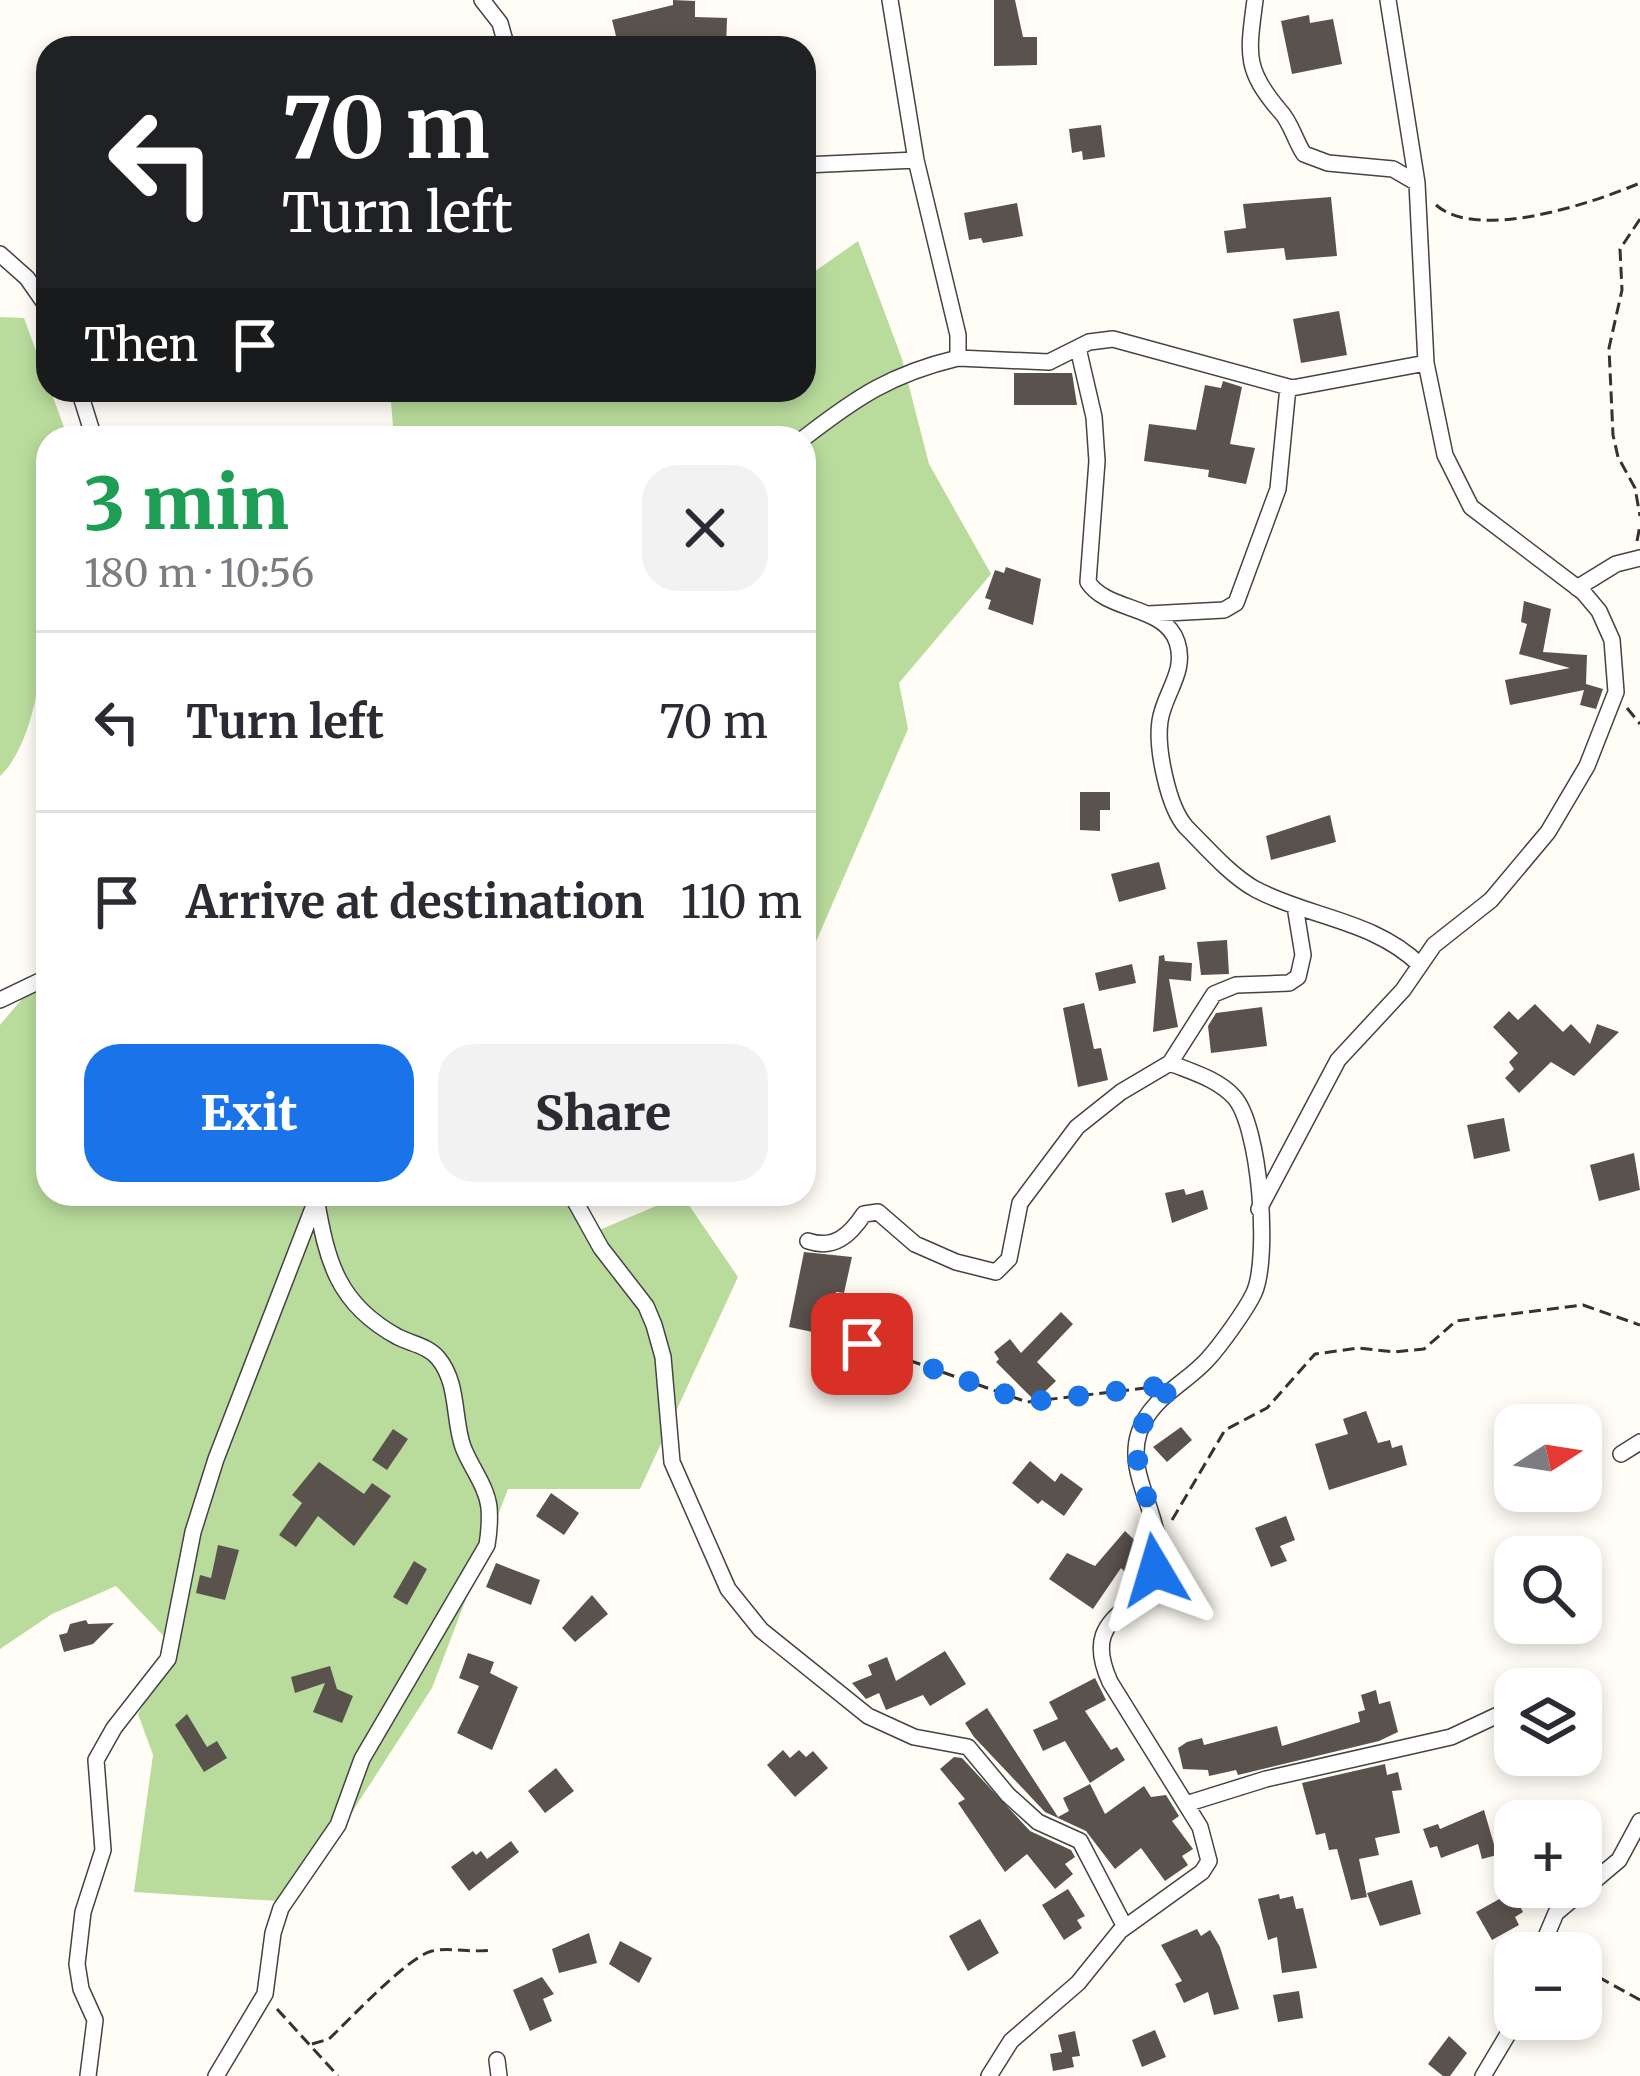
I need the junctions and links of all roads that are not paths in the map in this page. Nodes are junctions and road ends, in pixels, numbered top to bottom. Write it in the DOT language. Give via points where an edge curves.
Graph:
graph roads {
  1 [pos="890,0"];
  2 [pos="1255,0"];
  3 [pos="1388,0"];
  4 [pos="484,1"];
  5 [pos="504,36"];
  6 [pos="916,160"];
  7 [pos="816,164"];
  8 [pos="1417,183"];
  9 [pos="0,254"];
  10 [pos="36,291"];
  11 [pos="1078,348"];
  12 [pos="958,358"];
  13 [pos="1426,363"];
  14 [pos="1288,387"];
  15 [pos="816,428"];
  16 [pos="1640,558"];
  17 [pos="1577,588"];
  18 [pos="1145,614"];
  19 [pos="1295,906"];
  20 [pos="1420,964"];
  21 [pos="36,983"];
  22 [pos="0,1000"];
  23 [pos="1170,1063"];
  24 [pos="313,1206"];
  25 [pos="319,1206"];
  26 [pos="578,1206"];
  27 [pos="1258,1209"];
  28 [pos="808,1241"];
  29 [pos="1640,1442"];
  30 [pos="1621,1454"];
  31 [pos="1494,1717"];
  32 [pos="1186,1804"];
  33 [pos="1640,1821"];
  34 [pos="1125,1928"];
  35 [pos="1548,1932"];
  36 [pos="1504,2040"];
  37 [pos="88,2076"];
  38 [pos="216,2076"];
  39 [pos="989,2076"];
  40 [pos="1483,2076"];
  1 -- 6 [label="street"];
  2 -- 8 [label="street" via="1257,84 1304,154 1393,169"];
  3 -- 8 [label="street"];
  4 -- 5 [label="street"];
  6 -- 7 [label="street"];
  6 -- 12 [label="street"];
  8 -- 13 [label="street"];
  9 -- 10 [label="street"];
  11 -- 12 [label="street" via="1049,362"];
  11 -- 14 [label="street" via="1113,339"];
  11 -- 18 [label="street" via="1096,461 1088,582"];
  12 -- 15 [label="street" via="893,377"];
  13 -- 14 [label="street"];
  13 -- 17 [label="street" via="1438,433 1466,501"];
  14 -- 18 [label="street" via="1278,489 1236,603"];
  16 -- 17 [label="street"];
  17 -- 20 [label="street" via="1612,640 1616,692 1600,737 1529,860"];
  18 -- 19 [label="street" via="1170,630 1178,647 1160,737 1178,815 1247,884"];
  19 -- 20 [label="street" via="1382,934"];
  19 -- 23 [label="street" via="1298,977 1214,994"];
  20 -- 27 [label="street" via="1338,1060"];
  21 -- 22 [label="street"];
  23 -- 27 [label="street" via="1239,1103 1253,1142"];
  23 -- 28 [label="street" via="1077,1127 1020,1203 1009,1259 996,1272 915,1244 878,1212 826,1245"];
  24 -- 37 [label="street" via="216,1459 168,1659 95,1765 104,1837 83,1912 77,1976 94,2020"];
  25 -- 38 [label="street" via="339,1286 444,1366 464,1451 489,1505 489,1532 362,1759 338,1825 281,1908 265,1994"];
  26 -- 34 [label="street" via="654,1325 672,1462 728,1589 761,1630 868,1716 914,1737 968,1747 1038,1822 1080,1841"];
  27 -- 32 [label="street" via="1254,1293 1210,1356 1141,1427 1135,1462 1155,1570 1102,1633 1100,1658 1121,1701"];
  29 -- 30 [label="street"];
  31 -- 32 [label="street" via="1450,1737"];
  32 -- 34 [label="street" via="1209,1850 1206,1867"];
  33 -- 35 [label="street" via="1619,1860 1556,1913"];
  34 -- 39 [label="street" via="1011,2041"];
  36 -- 40 [label="street"];
}
